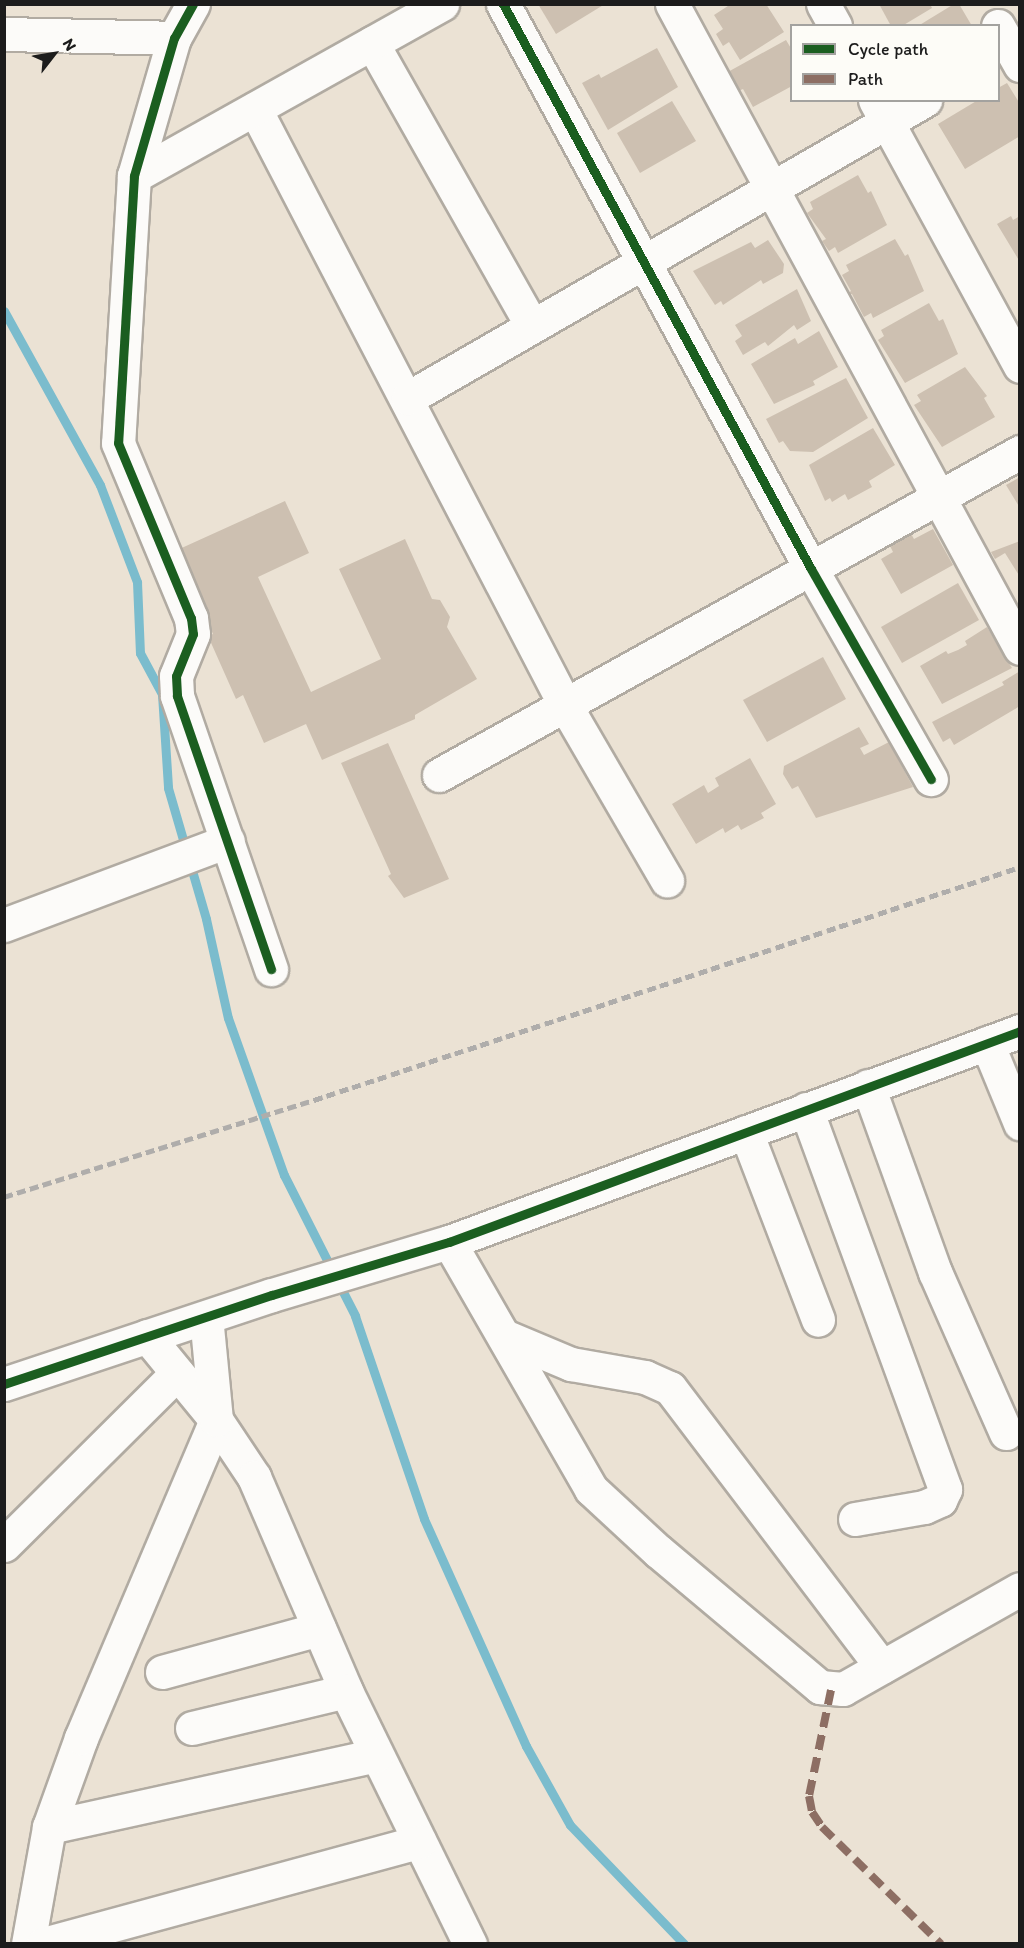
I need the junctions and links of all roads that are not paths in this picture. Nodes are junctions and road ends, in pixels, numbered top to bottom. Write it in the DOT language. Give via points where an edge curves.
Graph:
graph roads {
  1 [pos="193,4"];
  2 [pos="442,4"];
  3 [pos="503,4"];
  4 [pos="672,4"];
  5 [pos="823,4"];
  6 [pos="987,4"];
  7 [pos="834,24"];
  8 [pos="996,24"];
  9 [pos="4,34"];
  10 [pos="174,39"];
  11 [pos="372,43"];
  12 [pos="918,102"];
  13 [pos="255,109"];
  14 [pos="881,112"];
  15 [pos="134,176"];
  16 [pos="770,189"];
  17 [pos="645,261"];
  18 [pos="531,324"];
  19 [pos="1020,366"];
  20 [pos="408,398"];
  21 [pos="1020,452"];
  22 [pos="936,499"];
  23 [pos="811,569"];
  24 [pos="1020,648"];
  25 [pos="565,705"];
  26 [pos="439,775"];
  27 [pos="931,779"];
  28 [pos="222,844"];
  29 [pos="667,880"];
  30 [pos="4,925"];
  31 [pos="271,969"];
  32 [pos="1020,1031"];
  33 [pos="987,1043"];
  34 [pos="868,1086"];
  35 [pos="806,1109"];
  36 [pos="1020,1123"];
  37 [pos="746,1132"];
  38 [pos="449,1242"];
  39 [pos="206,1317"];
  40 [pos="818,1320"];
  41 [pos="147,1336"];
  42 [pos="504,1336"];
  43 [pos="177,1373"];
  44 [pos="4,1384"];
  45 [pos="216,1420"];
  46 [pos="1006,1433"];
  47 [pos="855,1519"];
  48 [pos="4,1545"];
  49 [pos="1020,1589"];
  50 [pos="319,1629"];
  51 [pos="882,1667"];
  52 [pos="162,1672"];
  53 [pos="346,1691"];
  54 [pos="192,1728"];
  55 [pos="376,1755"];
  56 [pos="49,1827"];
  57 [pos="419,1842"];
  58 [pos="28,1944"];
  59 [pos="43,1944"];
  60 [pos="470,1944"];
  1 -- 10 [label="street"];
  2 -- 11 [label="street"];
  3 -- 17 [label="street"];
  4 -- 16 [label="street"];
  5 -- 7 [label="street"];
  6 -- 8 [label="street"];
  9 -- 10 [label="street"];
  10 -- 15 [label="street"];
  11 -- 13 [label="street"];
  11 -- 18 [label="street"];
  12 -- 14 [label="street"];
  13 -- 15 [label="street"];
  13 -- 20 [label="street"];
  14 -- 16 [label="street"];
  14 -- 19 [label="street"];
  15 -- 28 [label="street" via="118,443 194,625 176,676 177,696"];
  16 -- 17 [label="street"];
  16 -- 22 [label="street"];
  17 -- 18 [label="street"];
  17 -- 23 [label="street"];
  18 -- 20 [label="street"];
  20 -- 25 [label="street"];
  21 -- 22 [label="street"];
  22 -- 23 [label="street"];
  22 -- 24 [label="street"];
  23 -- 25 [label="street"];
  23 -- 27 [label="street"];
  25 -- 26 [label="street"];
  25 -- 29 [label="street"];
  28 -- 30 [label="street"];
  28 -- 31 [label="street"];
  32 -- 33 [label="street"];
  33 -- 34 [label="street"];
  33 -- 36 [label="street"];
  34 -- 35 [label="street"];
  34 -- 46 [label="street" via="935,1272"];
  35 -- 37 [label="street"];
  35 -- 47 [label="street" via="945,1490 940,1500 924,1506"];
  37 -- 38 [label="street"];
  37 -- 40 [label="street"];
  38 -- 39 [label="street"];
  38 -- 42 [label="street"];
  39 -- 41 [label="street"];
  39 -- 45 [label="street"];
  41 -- 43 [label="street"];
  41 -- 44 [label="street"];
  42 -- 51 [label="street" via="571,1364 645,1377 670,1388"];
  42 -- 51 [label="street" via="591,1489 658,1551 820,1687 843,1689"];
  43 -- 45 [label="street"];
  43 -- 48 [label="street"];
  45 -- 50 [label="street" via="254,1477"];
  45 -- 56 [label="street" via="81,1738"];
  49 -- 51 [label="street"];
  50 -- 52 [label="street"];
  50 -- 53 [label="street"];
  53 -- 54 [label="street"];
  53 -- 55 [label="street"];
  55 -- 56 [label="street"];
  55 -- 57 [label="street"];
  56 -- 58 [label="street"];
  57 -- 59 [label="street"];
  57 -- 60 [label="street"];
}
